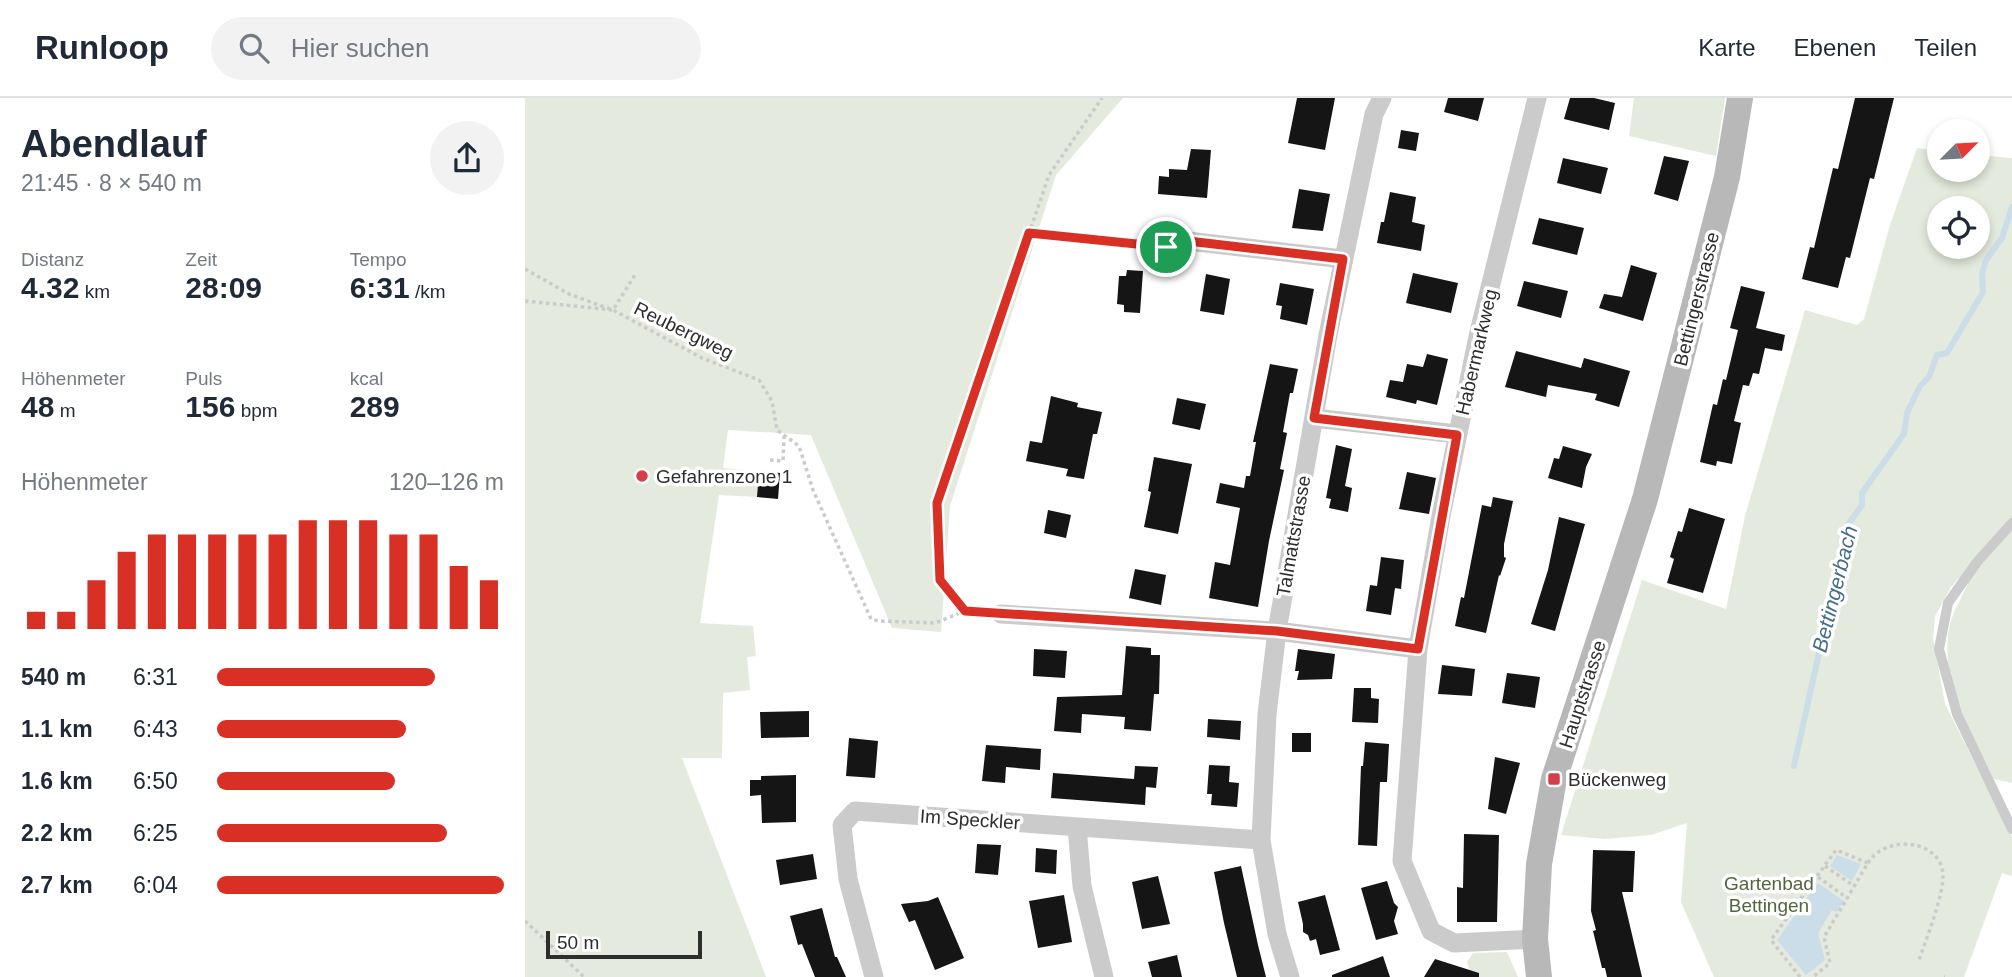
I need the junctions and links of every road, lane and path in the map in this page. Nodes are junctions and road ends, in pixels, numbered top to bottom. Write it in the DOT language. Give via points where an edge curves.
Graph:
graph roads {
  1 [pos="1102,98"];
  2 [pos="1382,98"];
  3 [pos="1537,98"];
  4 [pos="1741,98"];
  5 [pos="1029,233"];
  6 [pos="1166,247"];
  7 [pos="1343,259"];
  8 [pos="525,269"];
  9 [pos="636,273"];
  10 [pos="525,301"];
  11 [pos="613,310"];
  12 [pos="1314,418"];
  13 [pos="1457,435"];
  14 [pos="784,436"];
  15 [pos="770,460"];
  16 [pos="1645,499"];
  17 [pos="2012,523"];
  18 [pos="965,611"];
  19 [pos="1001,614"];
  20 [pos="1277,631"];
  21 [pos="1418,649"];
  22 [pos="1077,827"];
  23 [pos="2012,828"];
  24 [pos="1261,840"];
  25 [pos="1868,863"];
  26 [pos="1825,866"];
  27 [pos="1817,876"];
  28 [pos="1854,886"];
  29 [pos="1847,898"];
  30 [pos="525,921"];
  31 [pos="1535,939"];
  32 [pos="1919,960"];
  33 [pos="584,977"];
  34 [pos="874,977"];
  35 [pos="1104,977"];
  36 [pos="1290,977"];
  37 [pos="1539,977"];
  38 [pos="1800,977"];
  39 [pos="1812,977"];
  1 -- 5 [label="path" via="1049,174"];
  2 -- 7 [label="street, Talmattstrasse" via="1374,114"];
  3 -- 13 [label="street, Habermarkweg"];
  4 -- 16 [label="street, Bettingerstrasse" via="1727,177"];
  5 -- 6 [label="path"];
  5 -- 18 [label="path" via="937,503 940,580"];
  6 -- 7 [label="street" via="1188,241"];
  7 -- 12 [label="street, Talmattstrasse"];
  8 -- 11 [label="path, Reubergweg" via="569,294"];
  9 -- 11 [label="path"];
  10 -- 11 [label="path"];
  11 -- 14 [label="path, Reubergweg" via="702,358 759,380 772,401 777,430"];
  12 -- 13 [label="street"];
  12 -- 20 [label="street, Talmattstrasse"];
  13 -- 21 [label="street, Habermarkweg"];
  14 -- 15 [label="path" via="783,461"];
  14 -- 18 [label="path" via="799,446 813,490 871,619 935,623"];
  16 -- 31 [label="street, Hauptstrasse" via="1554,779 1539,864"];
  17 -- 23 [label="lane" via="1948,603 1939,649 1957,715"];
  18 -- 19 [label="path"];
  19 -- 20 [label="street"];
  20 -- 21 [label="street"];
  20 -- 24 [label="street, Talmattstrasse" via="1267,714"];
  21 -- 31 [label="street" via="1402,861 1431,930 1454,943"];
  22 -- 24 [label="street, Im Speckler"];
  22 -- 34 [label="street, Im Speckler" via="855,810 842,825 846,866"];
  22 -- 35 [label="street" via="1082,887"];
  24 -- 36 [label="street, Talmattstrasse" via="1277,934"];
  25 -- 26 [label="path" via="1836,850"];
  25 -- 28 [label="path"];
  25 -- 32 [label="path" via="1879,850 1903,843 1928,851 1940,864 1943,879"];
  26 -- 27 [label="path"];
  26 -- 28 [label="path"];
  27 -- 29 [label="path"];
  27 -- 38 [label="path" via="1771,940"];
  28 -- 29 [label="path"];
  29 -- 39 [label="path" via="1823,937 1830,963"];
  30 -- 33 [label="path"];
  31 -- 37 [label="street, Hauptstrasse"];
}
